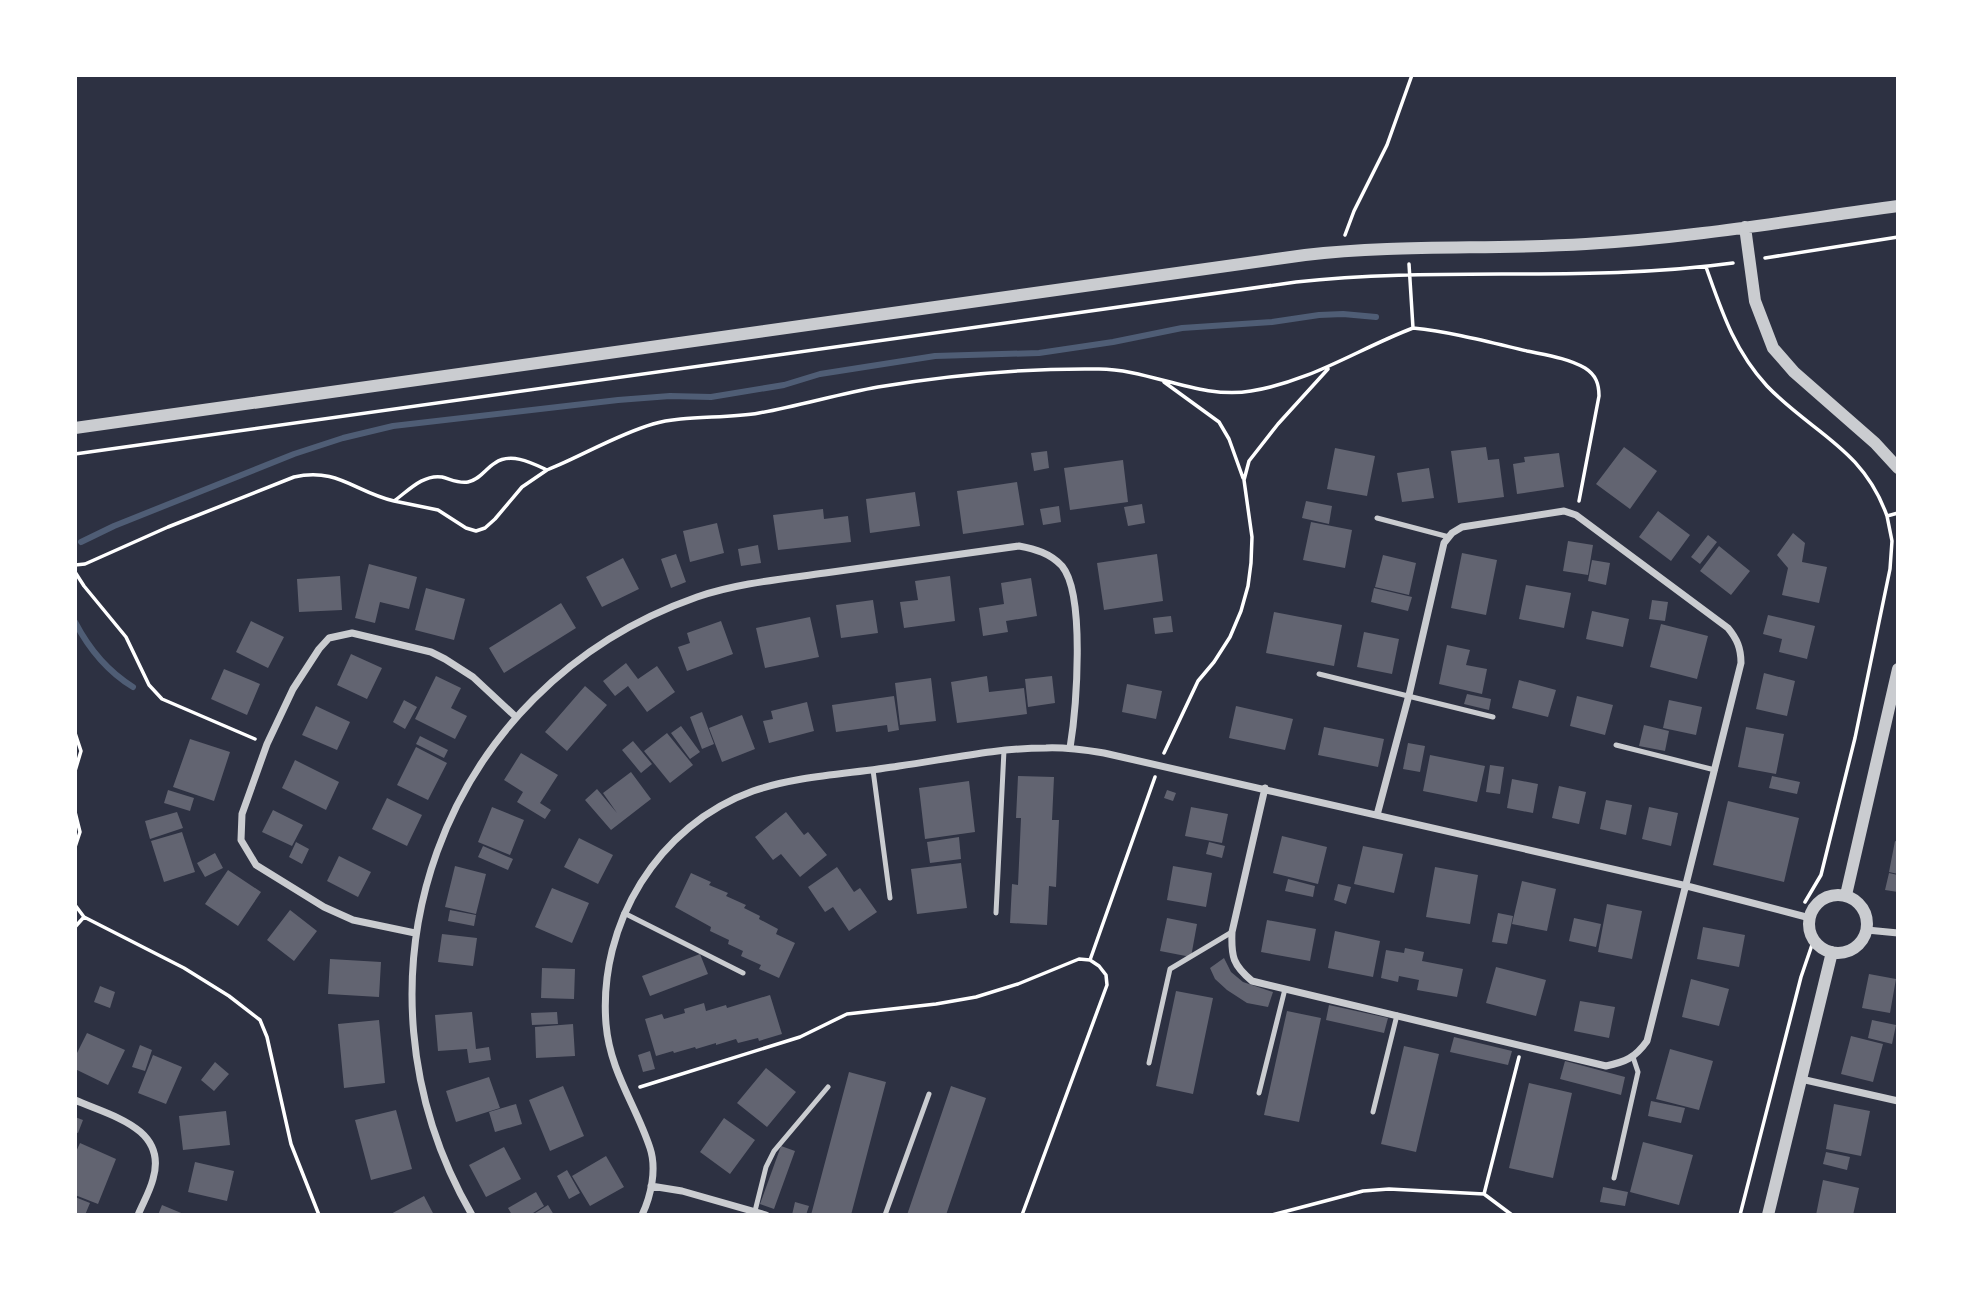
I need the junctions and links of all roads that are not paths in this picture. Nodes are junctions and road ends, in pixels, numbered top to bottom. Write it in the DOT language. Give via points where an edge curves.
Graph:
graph roads {
  1 [pos="1898,206"];
  2 [pos="1745,227"];
  3 [pos="75,428"];
  4 [pos="1898,468"];
  5 [pos="1377,518"];
  6 [pos="1449,538"];
  7 [pos="1898,669"];
  8 [pos="1320,674"];
  9 [pos="1409,695"];
  10 [pos="516,717"];
  11 [pos="1493,717"];
  12 [pos="1616,745"];
  13 [pos="1070,748"];
  14 [pos="1004,750"];
  15 [pos="1715,769"];
  16 [pos="873,770"];
  17 [pos="1265,788"];
  18 [pos="1377,816"];
  19 [pos="1687,886"];
  20 [pos="1846,895"];
  21 [pos="890,898"];
  22 [pos="624,913"];
  23 [pos="996,913"];
  24 [pos="1804,917"];
  25 [pos="1867,930"];
  26 [pos="1232,932"];
  27 [pos="415,933"];
  28 [pos="1898,933"];
  29 [pos="1832,952"];
  30 [pos="743,973"];
  31 [pos="1285,989"];
  32 [pos="1397,1015"];
  33 [pos="1633,1057"];
  34 [pos="1149,1063"];
  35 [pos="1801,1079"];
  36 [pos="828,1087"];
  37 [pos="1259,1093"];
  38 [pos="929,1094"];
  39 [pos="75,1100"];
  40 [pos="1898,1101"];
  41 [pos="1373,1112"];
  42 [pos="1614,1178"];
  43 [pos="651,1186"];
  44 [pos="755,1211"];
  45 [pos="138,1215"];
  46 [pos="472,1215"];
  47 [pos="642,1215"];
  48 [pos="766,1215"];
  49 [pos="885,1215"];
  50 [pos="1768,1215"];
  1 -- 2 [label="street"];
  2 -- 3 [label="street" via="1583,245 1342,251"];
  2 -- 4 [label="street" via="1755,301 1773,348"];
  5 -- 6 [label="lane"];
  6 -- 9 [label="street" via="1444,543"];
  6 -- 15 [label="street" via="1462,527 1564,510 1728,628 1736,637 1741,663"];
  7 -- 20 [label="street"];
  8 -- 9 [label="lane"];
  9 -- 11 [label="lane"];
  9 -- 18 [label="street"];
  10 -- 13 [label="street" via="597,647 646,618 699,596 764,582 1019,546 1052,557 1064,568 1070,583 1077,640"];
  10 -- 27 [label="street" via="477,769 452,814 429,876"];
  10 -- 27 [label="street" via="473,677 445,659 352,633 329,638 319,649 293,689 267,744 242,814 241,840 256,865 353,920"];
  12 -- 15 [label="lane"];
  13 -- 14 [label="street"];
  13 -- 17 [label="street"];
  14 -- 16 [label="street"];
  14 -- 23 [label="lane"];
  15 -- 19 [label="street"];
  16 -- 21 [label="lane"];
  16 -- 22 [label="street" via="778,784 718,808 679,836 656,860"];
  17 -- 18 [label="street"];
  17 -- 26 [label="street"];
  18 -- 19 [label="street"];
  19 -- 24 [label="street"];
  19 -- 33 [label="street" via="1647,1041"];
  20 -- 24 [label="street" via="1823,899"];
  20 -- 25 [label="street" via="1863,908"];
  22 -- 30 [label="lane"];
  22 -- 43 [label="street" via="609,973 606,1023 614,1064 651,1149"];
  24 -- 29 [label="street" via="1814,939"];
  25 -- 28 [label="street"];
  25 -- 29 [label="street" via="1854,948"];
  26 -- 31 [label="street" via="1231,953 1239,970 1252,981"];
  26 -- 34 [label="lane" via="1170,970"];
  27 -- 46 [label="street" via="413,1021 421,1090 447,1168"];
  29 -- 35 [label="street"];
  31 -- 32 [label="street"];
  31 -- 37 [label="lane"];
  32 -- 33 [label="street" via="1606,1066"];
  32 -- 41 [label="lane"];
  33 -- 42 [label="lane" via="1638,1072"];
  35 -- 40 [label="street"];
  35 -- 50 [label="street"];
  36 -- 44 [label="lane" via="774,1151"];
  38 -- 49 [label="lane"];
  39 -- 45 [label="street" via="130,1125 155,1149 153,1180"];
  43 -- 44 [label="street"];
  43 -- 47 [label="street"];
  44 -- 48 [label="street"];
}
